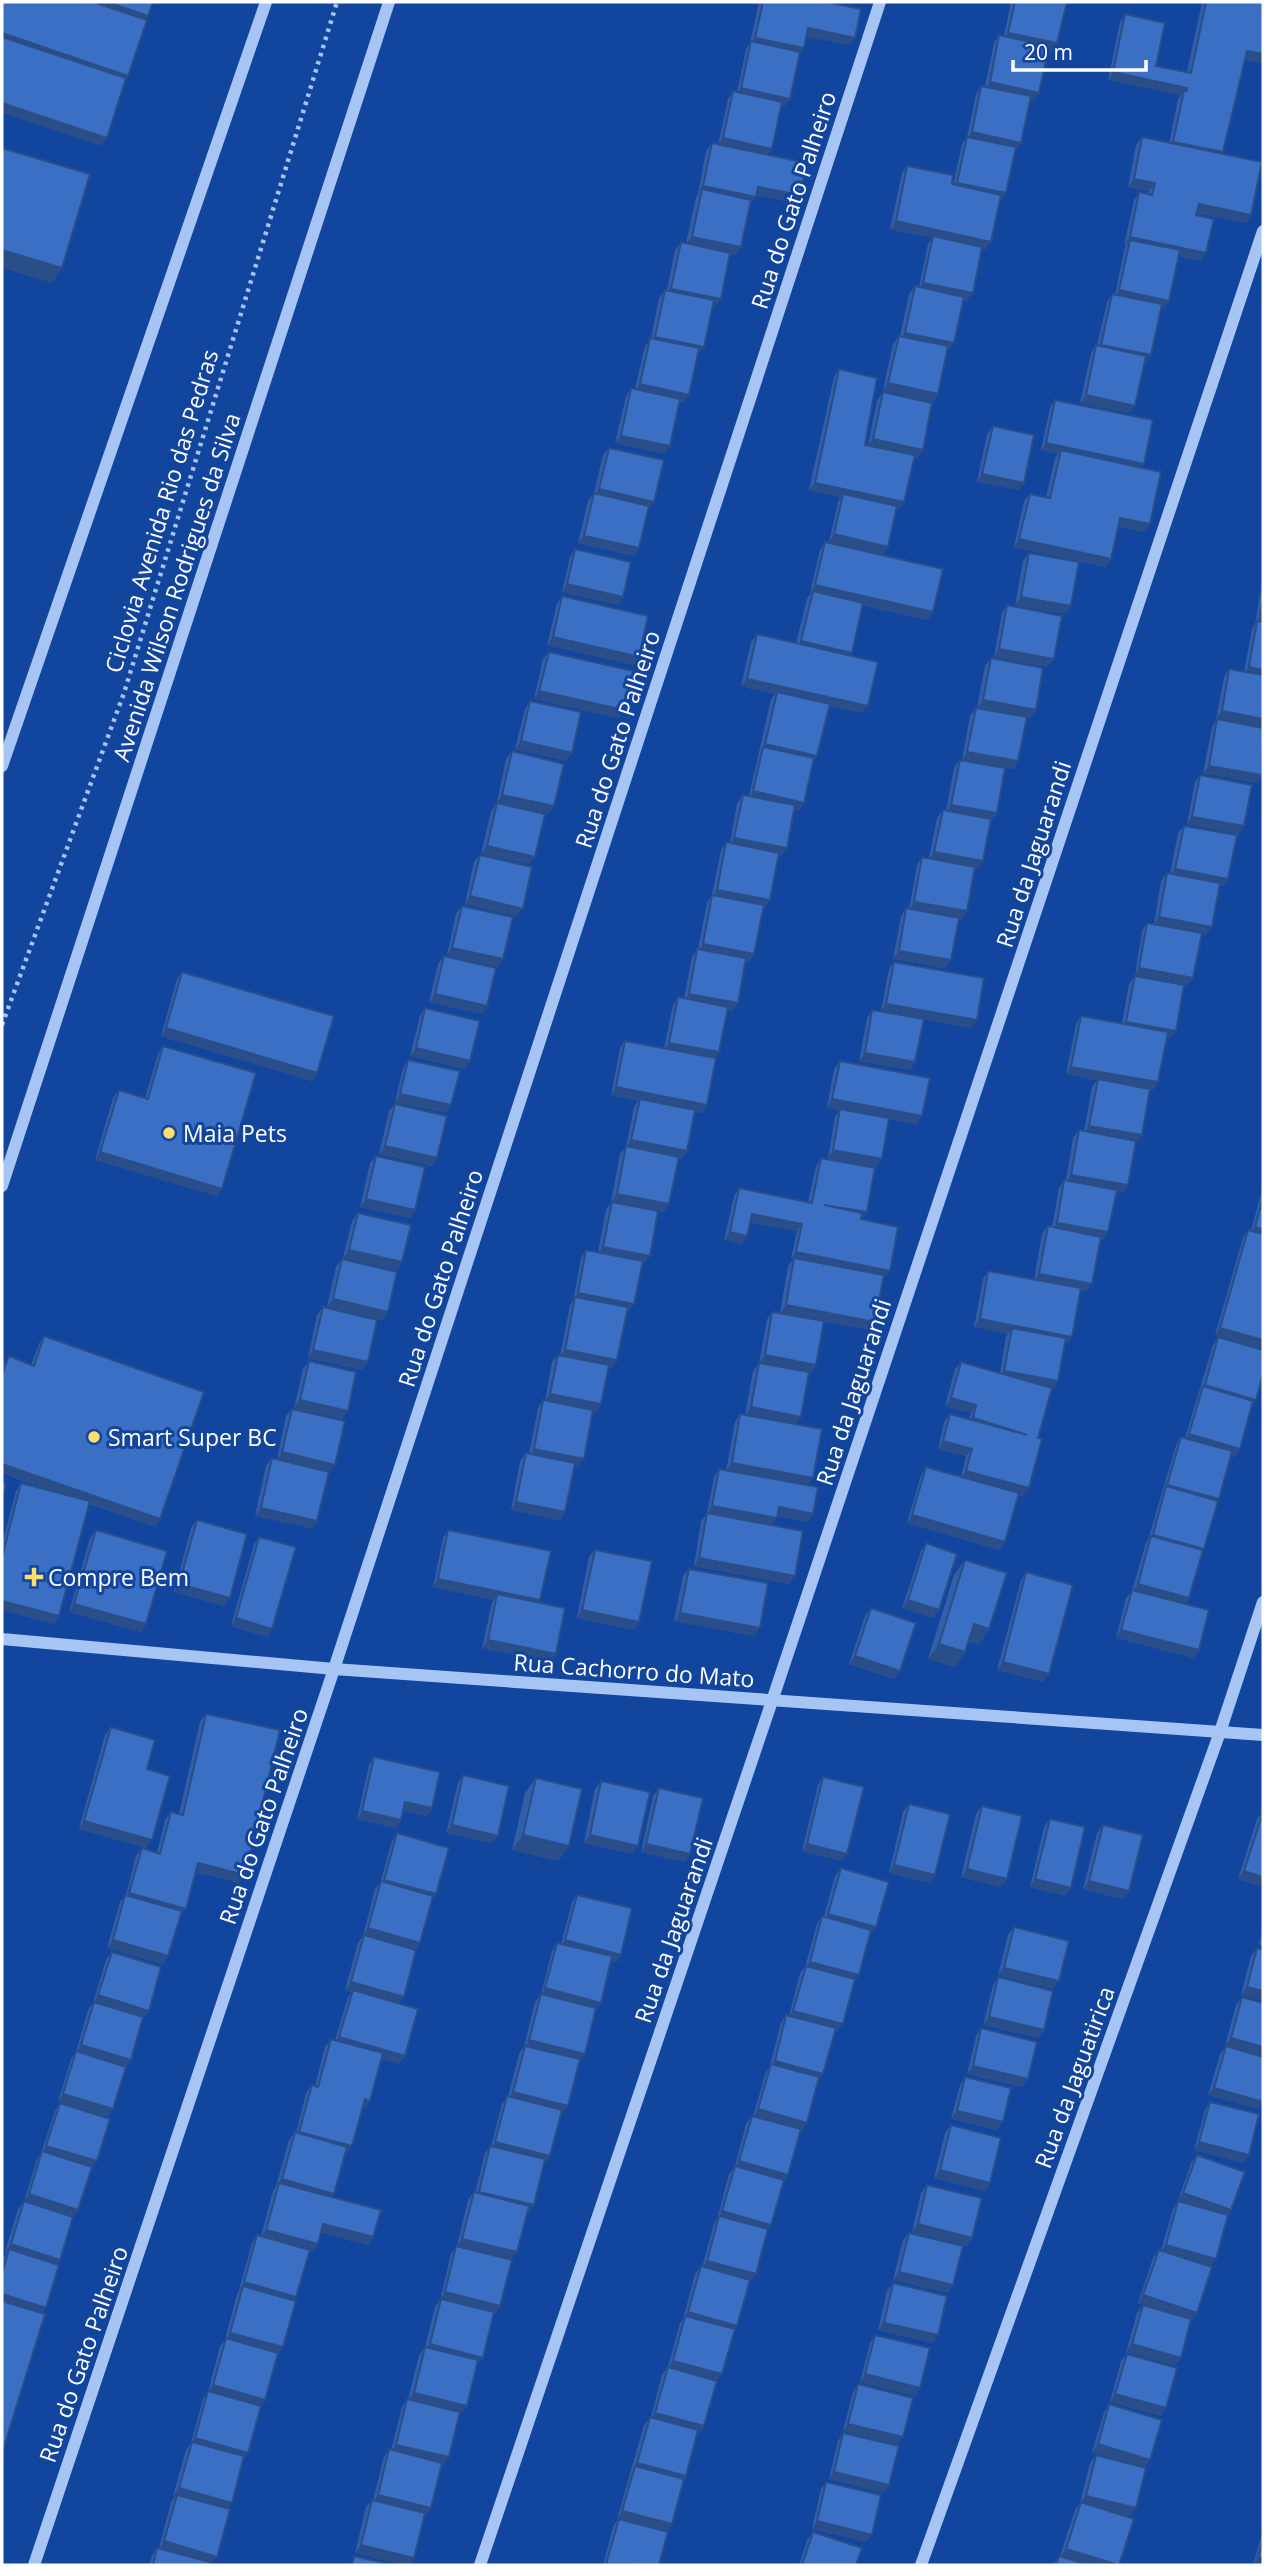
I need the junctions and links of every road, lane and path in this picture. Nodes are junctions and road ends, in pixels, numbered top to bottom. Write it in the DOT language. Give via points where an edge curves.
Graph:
graph roads {
  1 [pos="266,2"];
  2 [pos="337,2"];
  3 [pos="390,2"];
  4 [pos="880,2"];
  5 [pos="1263,232"];
  6 [pos="2,766"];
  7 [pos="2,1025"];
  8 [pos="2,1186"];
  9 [pos="1263,1602"];
  10 [pos="2,1639"];
  11 [pos="334,1669"];
  12 [pos="772,1701"];
  13 [pos="1220,1732"];
  14 [pos="1263,1735"];
  15 [pos="34,2565"];
  16 [pos="480,2565"];
  17 [pos="921,2565"];
  1 -- 6 [label="street"];
  2 -- 7 [label="path, Ciclovia Avenida Rio das Pedras" via="124,693"];
  3 -- 8 [label="street, Avenida Wilson Rodrigues da Silva"];
  4 -- 11 [label="street, Rua do Gato Palheiro"];
  5 -- 12 [label="street, Rua da Jaguarandi"];
  9 -- 13 [label="street, Rua da Jaguatirica"];
  10 -- 11 [label="street, Rua Cachorro do Mato"];
  11 -- 12 [label="street, Rua Cachorro do Mato"];
  11 -- 15 [label="street, Rua do Gato Palheiro"];
  12 -- 13 [label="street, Rua Cachorro do Mato"];
  12 -- 16 [label="street, Rua da Jaguarandi"];
  13 -- 14 [label="street, Rua Cachorro do Mato"];
  13 -- 17 [label="street, Rua da Jaguatirica"];
}
